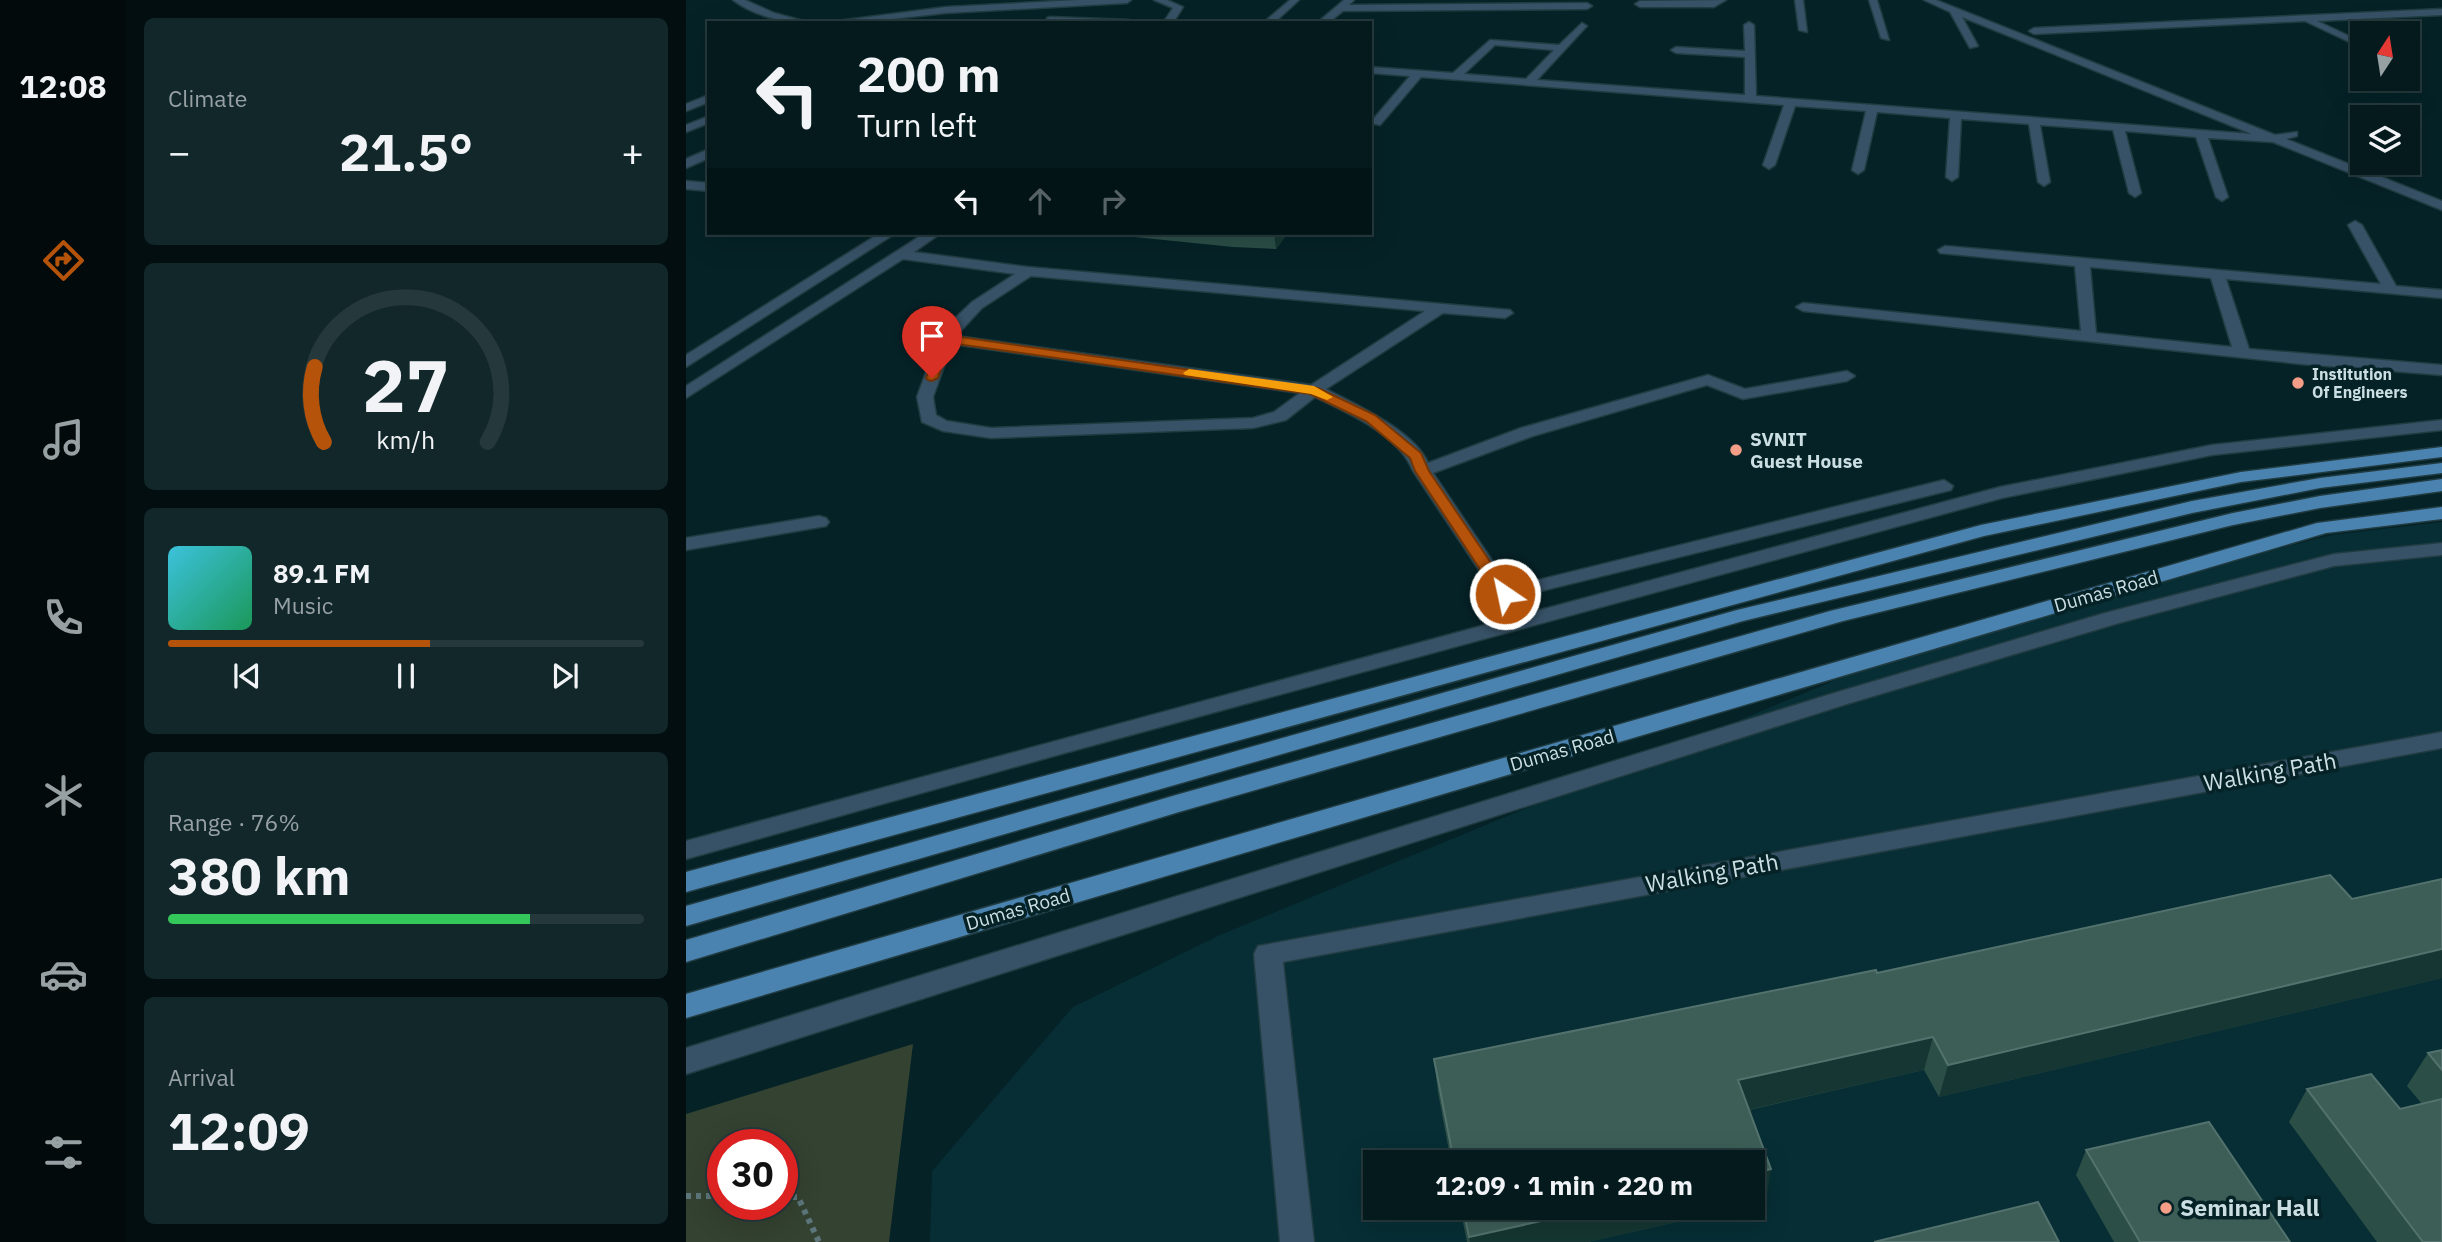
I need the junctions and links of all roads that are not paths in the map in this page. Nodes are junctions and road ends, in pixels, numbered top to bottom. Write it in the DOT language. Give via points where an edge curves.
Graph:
graph roads {
  1 [pos="737,0"];
  2 [pos="1127,0"];
  3 [pos="1158,0"];
  4 [pos="1295,0"];
  5 [pos="1722,0"];
  6 [pos="1799,0"];
  7 [pos="1873,0"];
  8 [pos="1928,0"];
  9 [pos="1062,2"];
  10 [pos="1640,2"];
  11 [pos="1587,3"];
  12 [pos="1346,4"];
  13 [pos="1954,5"];
  14 [pos="2442,12"];
  15 [pos="1637,15"];
  16 [pos="2305,18"];
  17 [pos="797,21"];
  18 [pos="842,21"];
  19 [pos="1048,21"];
  20 [pos="1169,21"];
  21 [pos="1270,21"];
  22 [pos="1325,21"];
  23 [pos="1749,25"];
  24 [pos="1804,30"];
  25 [pos="2034,32"];
  26 [pos="1886,38"];
  27 [pos="2350,39"];
  28 [pos="1973,47"];
  29 [pos="1562,48"];
  30 [pos="1676,50"];
  31 [pos="1749,54"];
  32 [pos="1372,70"];
  33 [pos="1418,74"];
  34 [pos="1456,76"];
  35 [pos="1530,82"];
  36 [pos="707,99"];
  37 [pos="1751,99"];
  38 [pos="1791,102"];
  39 [pos="686,108"];
  40 [pos="1872,108"];
  41 [pos="1956,115"];
  42 [pos="707,119"];
  43 [pos="2035,121"];
  44 [pos="1376,123"];
  45 [pos="2118,127"];
  46 [pos="686,129"];
  47 [pos="2201,133"];
  48 [pos="2293,134"];
  49 [pos="2273,139"];
  50 [pos="707,154"];
  51 [pos="2350,156"];
  52 [pos="686,164"];
  53 [pos="1769,165"];
  54 [pos="1858,170"];
  55 [pos="2397,175"];
  56 [pos="1952,177"];
  57 [pos="2045,182"];
  58 [pos="688,186"];
  59 [pos="707,187"];
  60 [pos="2135,193"];
  61 [pos="2442,193"];
  62 [pos="2222,197"];
  63 [pos="2442,206"];
  64 [pos="2355,225"];
  65 [pos="886,235"];
  66 [pos="931,235"];
  67 [pos="1945,250"];
  68 [pos="898,254"];
  69 [pos="2082,262"];
  70 [pos="1028,271"];
  71 [pos="2217,273"];
  72 [pos="2390,288"];
  73 [pos="2442,293"];
  74 [pos="1804,307"];
  75 [pos="1440,308"];
  76 [pos="1505,313"];
  77 [pos="2089,337"];
  78 [pos="946,339"];
  79 [pos="2242,353"];
  80 [pos="686,362"];
  81 [pos="2442,370"];
  82 [pos="1847,376"];
  83 [pos="1314,390"];
  84 [pos="686,393"];
  85 [pos="2442,425"];
  86 [pos="2442,452"];
  87 [pos="2442,468"];
  88 [pos="1422,471"];
  89 [pos="2442,485"];
  90 [pos="1944,486"];
  91 [pos="2442,513"];
  92 [pos="820,522"];
  93 [pos="686,544"];
  94 [pos="2442,549"];
  95 [pos="1505,594"];
  96 [pos="1524,622"];
  97 [pos="2440,743"];
  98 [pos="686,850"];
  99 [pos="686,882"];
  100 [pos="686,916"];
  101 [pos="686,951"];
  102 [pos="686,1006"];
  103 [pos="686,1061"];
  104 [pos="1297,1242"];
  1 -- 17 [label="street"];
  2 -- 9 [label="street"];
  3 -- 20 [label="street" via="1178,7"];
  4 -- 21 [label="street"];
  5 -- 10 [label="street" via="1714,4"];
  6 -- 24 [label="street"];
  7 -- 26 [label="street"];
  8 -- 13 [label="street"];
  9 -- 18 [label="street"];
  9 -- 19 [label="street" via="1060,12"];
  10 -- 15 [label="street"];
  11 -- 12 [label="street"];
  11 -- 29 [label="street" via="1585,22"];
  12 -- 22 [label="street"];
  13 -- 25 [label="street"];
  13 -- 28 [label="street"];
  13 -- 49 [label="street"];
  14 -- 16 [label="street"];
  16 -- 25 [label="street"];
  16 -- 27 [label="street"];
  23 -- 31 [label="street"];
  25 -- 48 [label="street"];
  29 -- 34 [label="street" via="1493,43"];
  29 -- 35 [label="street"];
  30 -- 31 [label="street"];
  31 -- 37 [label="street"];
  32 -- 33 [label="street"];
  33 -- 34 [label="street"];
  33 -- 44 [label="street"];
  34 -- 35 [label="street"];
  35 -- 37 [label="street"];
  36 -- 39 [label="street"];
  37 -- 38 [label="street"];
  38 -- 40 [label="street"];
  38 -- 53 [label="street"];
  40 -- 41 [label="street"];
  40 -- 54 [label="street"];
  41 -- 43 [label="street"];
  41 -- 56 [label="street"];
  42 -- 46 [label="street"];
  43 -- 45 [label="street"];
  43 -- 57 [label="street"];
  45 -- 47 [label="street"];
  45 -- 60 [label="street"];
  47 -- 49 [label="street"];
  47 -- 62 [label="street"];
  48 -- 49 [label="street"];
  48 -- 51 [label="street"];
  49 -- 63 [label="street"];
  50 -- 52 [label="street"];
  55 -- 61 [label="street"];
  58 -- 59 [label="street"];
  64 -- 72 [label="street"];
  65 -- 80 [label="street"];
  66 -- 68 [label="street"];
  67 -- 69 [label="street"];
  68 -- 70 [label="street"];
  68 -- 84 [label="street"];
  69 -- 71 [label="street"];
  69 -- 77 [label="street"];
  70 -- 75 [label="street"];
  70 -- 78 [label="street" via="977,304"];
  71 -- 72 [label="street"];
  71 -- 79 [label="street"];
  72 -- 73 [label="street"];
  74 -- 77 [label="street"];
  75 -- 76 [label="street"];
  75 -- 83 [label="street"];
  77 -- 79 [label="street"];
  78 -- 83 [label="street"];
  78 -- 83 [label="street" via="925,409 928,418 943,426 965,430 1017,433 1253,422 1280,416"];
  79 -- 81 [label="street"];
  82 -- 88 [label="street" via="1743,394 1708,380 1527,432"];
  83 -- 88 [label="street" via="1371,418 1416,456"];
  85 -- 96 [label="street" via="2212,450 2000,493"];
  86 -- 99 [label="main road" via="2241,477 1981,531"];
  87 -- 100 [label="main road" via="2192,507 1737,616"];
  88 -- 95 [label="street"];
  89 -- 101 [label="main road" via="2233,519 1837,616 1176,804"];
  90 -- 95 [label="street"];
  91 -- 102 [label="main road, Dumas Road" via="2324,527"];
  92 -- 93 [label="street"];
  94 -- 103 [label="street" via="2334,560 2143,609 1839,699"];
  95 -- 96 [label="street"];
  96 -- 98 [label="street"];
  97 -- 104 [label="street, Walking Path" via="1268,954"];
}
